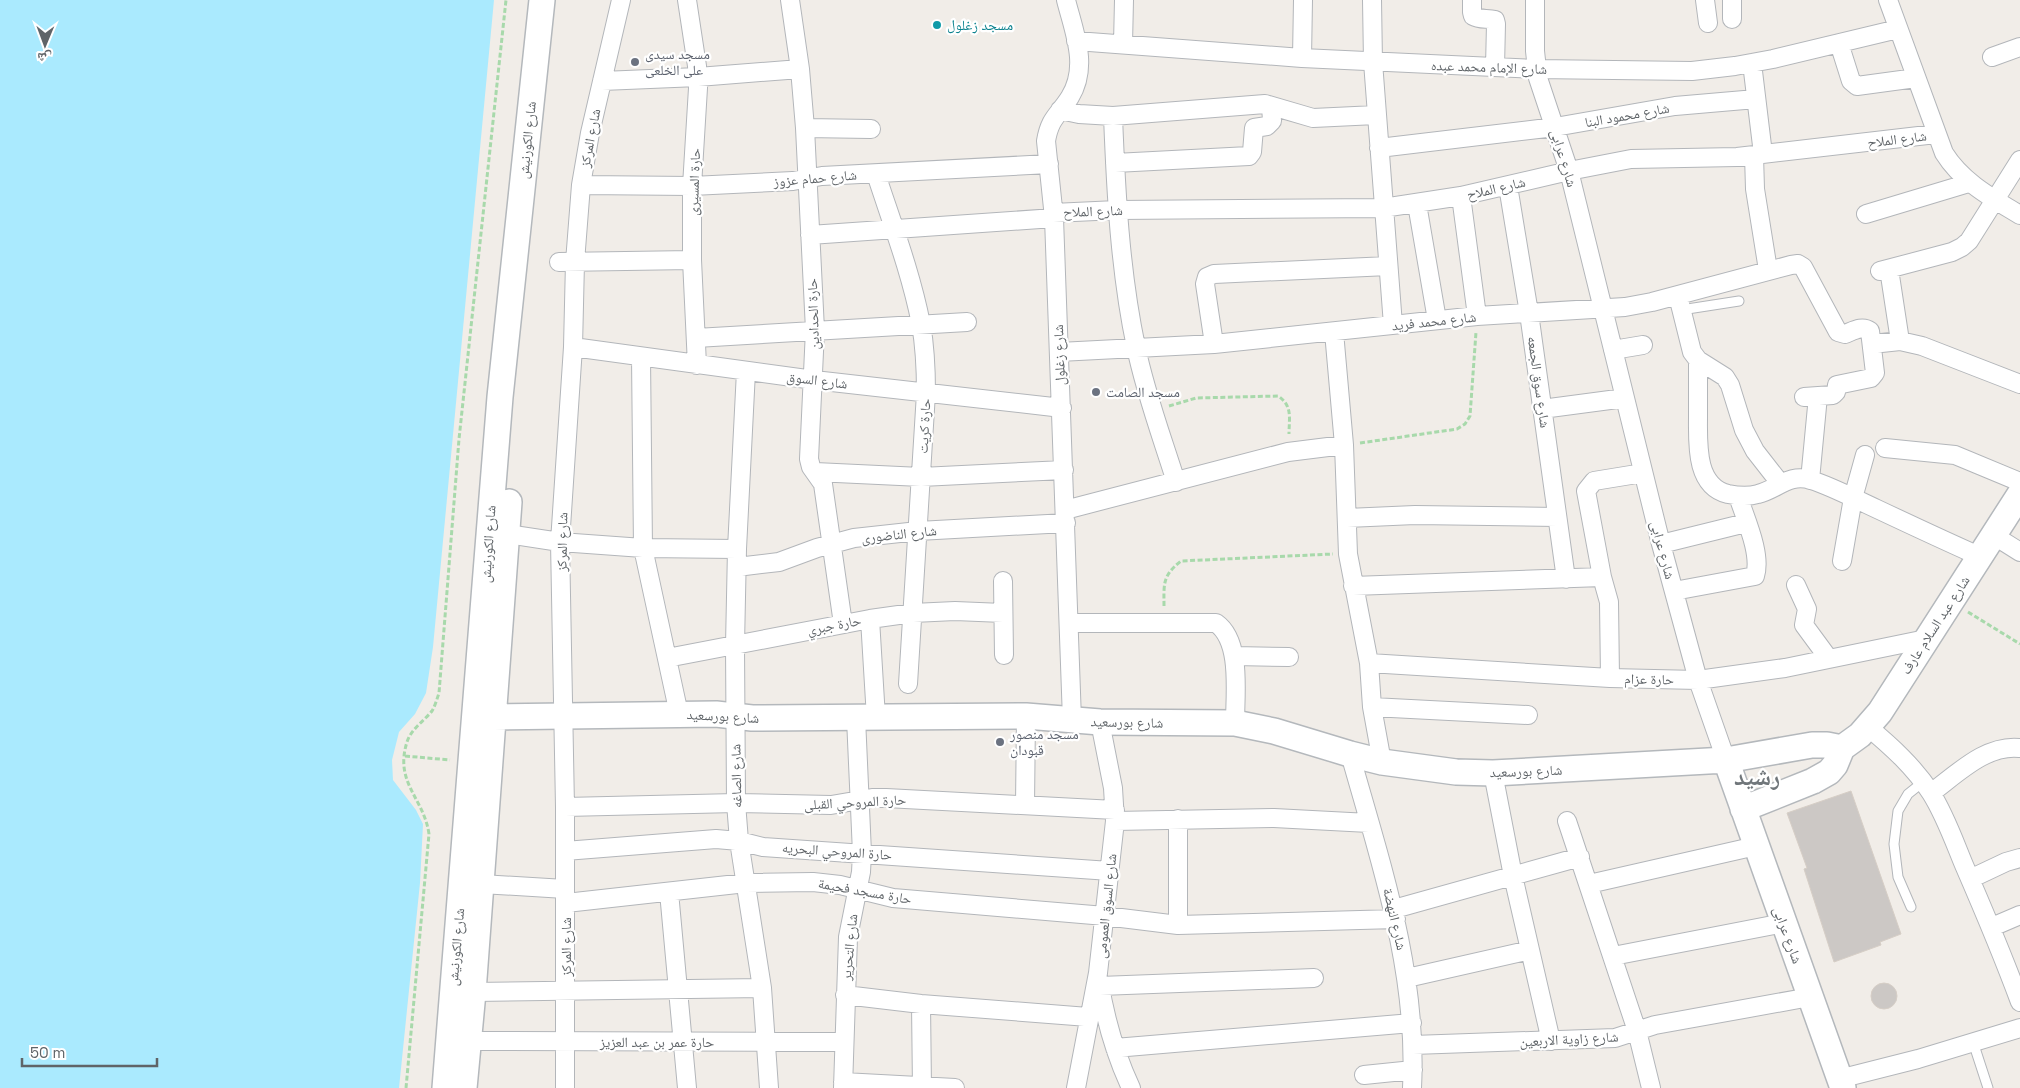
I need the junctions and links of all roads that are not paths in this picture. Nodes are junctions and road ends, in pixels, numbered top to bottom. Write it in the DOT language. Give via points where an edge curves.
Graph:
graph roads {
  1 [pos="542,0"];
  2 [pos="560,0"];
  3 [pos="620,0"];
  4 [pos="687,0"];
  5 [pos="790,0"];
  6 [pos="1066,0"];
  7 [pos="1124,0"];
  8 [pos="1303,0"];
  9 [pos="1372,0"];
  10 [pos="1472,0"];
  11 [pos="1536,0"];
  12 [pos="1705,0"];
  13 [pos="1732,0"];
  14 [pos="1888,0"];
  15 [pos="1732,19"];
  16 [pos="1708,22"];
  17 [pos="1898,29"];
  18 [pos="1076,41"];
  19 [pos="1839,43"];
  20 [pos="1122,44"];
  21 [pos="2020,47"];
  22 [pos="1992,57"];
  23 [pos="1302,58"];
  24 [pos="1373,62"];
  25 [pos="1752,63"];
  26 [pos="1495,67"];
  27 [pos="800,69"];
  28 [pos="1536,69"];
  29 [pos="698,77"];
  30 [pos="1916,78"];
  31 [pos="602,81"];
  32 [pos="1756,99"];
  33 [pos="1271,106"];
  34 [pos="1060,110"];
  35 [pos="1376,115"];
  36 [pos="1113,116"];
  37 [pos="1555,127"];
  38 [pos="805,128"];
  39 [pos="871,129"];
  40 [pos="1936,134"];
  41 [pos="1378,148"];
  42 [pos="1759,155"];
  43 [pos="2020,160"];
  44 [pos="1115,163"];
  45 [pos="1049,164"];
  46 [pos="1569,171"];
  47 [pos="876,174"];
  48 [pos="807,178"];
  49 [pos="1969,183"];
  50 [pos="581,185"];
  51 [pos="692,186"];
  52 [pos="1508,186"];
  53 [pos="1461,196"];
  54 [pos="1994,199"];
  55 [pos="1417,204"];
  56 [pos="1383,208"];
  57 [pos="1117,210"];
  58 [pos="1866,214"];
  59 [pos="1054,215"];
  60 [pos="2020,215"];
  61 [pos="893,229"];
  62 [pos="810,235"];
  63 [pos="692,260"];
  64 [pos="567,262"];
  65 [pos="1388,266"];
  66 [pos="1768,270"];
  67 [pos="1739,301"];
  68 [pos="1680,303"];
  69 [pos="1603,308"];
  70 [pos="1529,313"];
  71 [pos="1477,316"];
  72 [pos="1437,320"];
  73 [pos="967,322"];
  74 [pos="921,325"];
  75 [pos="1393,325"];
  76 [pos="814,330"];
  77 [pos="1334,332"];
  78 [pos="696,338"];
  79 [pos="1900,341"];
  80 [pos="1214,344"];
  81 [pos="1872,344"];
  82 [pos="1643,345"];
  83 [pos="573,347"];
  84 [pos="1136,348"];
  85 [pos="1613,350"];
  86 [pos="1059,352"];
  87 [pos="641,357"];
  88 [pos="1698,360"];
  89 [pos="697,365"];
  90 [pos="746,371"];
  91 [pos="814,380"];
  92 [pos="2020,384"];
  93 [pos="926,393"];
  94 [pos="1625,398"];
  95 [pos="1062,408"];
  96 [pos="1542,409"];
  97 [pos="1344,445"];
  98 [pos="1885,448"];
  99 [pos="1865,455"];
  100 [pos="1064,470"];
  101 [pos="815,472"];
  102 [pos="1643,473"];
  103 [pos="921,477"];
  104 [pos="1810,480"];
  105 [pos="1176,482"];
  106 [pos="2020,482"];
  107 [pos="1780,483"];
  108 [pos="2020,494"];
  109 [pos="1738,496"];
  110 [pos="1853,498"];
  111 [pos="1066,516"];
  112 [pos="1558,517"];
  113 [pos="1348,518"];
  114 [pos="1746,523"];
  115 [pos="918,531"];
  116 [pos="507,534"];
  117 [pos="1993,535"];
  118 [pos="560,542"];
  119 [pos="832,544"];
  120 [pos="1661,544"];
  121 [pos="643,548"];
  122 [pos="737,549"];
  123 [pos="2020,552"];
  124 [pos="1980,556"];
  125 [pos="1842,561"];
  126 [pos="737,567"];
  127 [pos="1602,577"];
  128 [pos="1566,579"];
  129 [pos="1003,581"];
  130 [pos="1796,585"];
  131 [pos="1354,586"];
  132 [pos="1674,591"];
  133 [pos="913,613"];
  134 [pos="1003,613"];
  135 [pos="870,618"];
  136 [pos="1070,623"];
  137 [pos="843,624"];
  138 [pos="1926,639"];
  139 [pos="735,645"];
  140 [pos="1004,655"];
  141 [pos="1234,656"];
  142 [pos="1289,657"];
  143 [pos="667,658"];
  144 [pos="1829,659"];
  145 [pos="1369,663"];
  146 [pos="1610,678"];
  147 [pos="487,679"];
  148 [pos="1698,680"];
  149 [pos="908,684"];
  150 [pos="1372,707"];
  151 [pos="679,714"];
  152 [pos="1528,715"];
  153 [pos="564,716"];
  154 [pos="735,716"];
  155 [pos="1026,716"];
  156 [pos="494,717"];
  157 [pos="866,718"];
  158 [pos="1072,720"];
  159 [pos="1100,722"];
  160 [pos="1235,723"];
  161 [pos="1868,728"];
  162 [pos="1842,748"];
  163 [pos="2020,748"];
  164 [pos="1350,754"];
  165 [pos="1726,760"];
  166 [pos="1382,762"];
  167 [pos="1493,773"];
  168 [pos="1927,787"];
  169 [pos="860,800"];
  170 [pos="736,803"];
  171 [pos="1025,805"];
  172 [pos="565,807"];
  173 [pos="1743,809"];
  174 [pos="1115,816"];
  175 [pos="1178,819"];
  176 [pos="1567,821"];
  177 [pos="1369,823"];
  178 [pos="739,841"];
  179 [pos="1756,846"];
  180 [pos="564,851"];
  181 [pos="862,853"];
  182 [pos="1580,857"];
  183 [pos="2020,858"];
  184 [pos="1110,871"];
  185 [pos="1513,876"];
  186 [pos="1970,879"];
  187 [pos="481,884"];
  188 [pos="746,884"];
  189 [pos="1589,884"];
  190 [pos="858,890"];
  191 [pos="669,892"];
  192 [pos="565,896"];
  193 [pos="1912,907"];
  194 [pos="1395,914"];
  195 [pos="2020,915"];
  196 [pos="1105,916"];
  197 [pos="1784,923"];
  198 [pos="1178,925"];
  199 [pos="1992,927"];
  200 [pos="1530,950"];
  201 [pos="1613,956"];
  202 [pos="1314,978"];
  203 [pos="1407,978"];
  204 [pos="1099,979"];
  205 [pos="678,988"];
  206 [pos="762,988"];
  207 [pos="566,990"];
  208 [pos="473,992"];
  209 [pos="845,995"];
  210 [pos="1810,997"];
  211 [pos="2020,1002"];
  212 [pos="921,1004"];
  213 [pos="1088,1017"];
  214 [pos="1412,1023"];
  215 [pos="2020,1028"];
  216 [pos="1637,1031"];
  217 [pos="766,1041"];
  218 [pos="1551,1041"];
  219 [pos="469,1042"];
  220 [pos="565,1042"];
  221 [pos="684,1042"];
  222 [pos="844,1042"];
  223 [pos="1973,1042"];
  224 [pos="1413,1045"];
  225 [pos="1115,1048"];
  226 [pos="1413,1070"];
  227 [pos="1364,1075"];
  228 [pos="1841,1083"];
  229 [pos="843,1085"];
  230 [pos="922,1087"];
  231 [pos="444,1088"];
  232 [pos="464,1088"];
  233 [pos="565,1088"];
  234 [pos="687,1088"];
  235 [pos="769,1088"];
  236 [pos="955,1088"];
  237 [pos="1076,1088"];
  238 [pos="1131,1088"];
  239 [pos="1412,1088"];
  240 [pos="1651,1088"];
  241 [pos="1988,1088"];
  1 -- 147 [label="main road, شارع الكورنيش" via="500,397"];
  2 -- 116 [label="main road, شارع الكورنيش" via="516,401"];
  3 -- 31 [label="street, شارع المركز"];
  4 -- 29 [label="street, حارة المسيرى"];
  5 -- 27 [label="street, حارة الحدادين"];
  6 -- 18 [label="street, شارع زغلول"];
  7 -- 20 [label="street"];
  8 -- 23 [label="street"];
  9 -- 24 [label="street"];
  10 -- 26 [label="street" via="1473,16 1494,20 1496,24"];
  11 -- 28 [label="street, شارع عرابى"];
  12 -- 16 [label="street"];
  13 -- 15 [label="street"];
  14 -- 17 [label="street"];
  17 -- 19 [label="street, شارع الإمام محمد عبده"];
  17 -- 30 [label="street"];
  18 -- 20 [label="street, شارع الإمام محمد عبده"];
  18 -- 34 [label="street, شارع زغلول" via="1080,71 1070,98"];
  19 -- 25 [label="street, شارع الإمام محمد عبده"];
  19 -- 30 [label="street" via="1851,81 1857,86"];
  20 -- 23 [label="street, شارع الإمام محمد عبده"];
  21 -- 22 [label="street"];
  23 -- 24 [label="street, شارع الإمام محمد عبده"];
  24 -- 26 [label="street, شارع الإمام محمد عبده"];
  24 -- 35 [label="street"];
  25 -- 28 [label="street, شارع الإمام محمد عبده" via="1692,71"];
  25 -- 32 [label="street"];
  26 -- 28 [label="street, شارع الإمام محمد عبده"];
  27 -- 29 [label="street"];
  27 -- 38 [label="street, حارة الحدادين"];
  28 -- 37 [label="street, شارع عرابى"];
  29 -- 31 [label="street"];
  29 -- 51 [label="street, حارة المسيرى"];
  30 -- 40 [label="street"];
  31 -- 50 [label="street, شارع المركز"];
  32 -- 37 [label="street, شارع محمود البنا" via="1675,106"];
  32 -- 42 [label="street"];
  33 -- 35 [label="street" via="1321,119"];
  33 -- 36 [label="street"];
  33 -- 44 [label="street" via="1272,121 1267,126 1254,128 1249,156"];
  34 -- 36 [label="street"];
  34 -- 45 [label="street, شارع زغلول" via="1048,129"];
  35 -- 41 [label="street"];
  36 -- 44 [label="street"];
  37 -- 41 [label="street, شارع محمود البنا"];
  37 -- 46 [label="street, شارع عرابى"];
  38 -- 39 [label="street"];
  38 -- 48 [label="street, حارة الحدادين"];
  40 -- 42 [label="street, شارع الملاح"];
  40 -- 49 [label="street" via="1953,168"];
  41 -- 56 [label="street"];
  42 -- 46 [label="street, شارع الملاح" via="1631,159"];
  42 -- 66 [label="street" via="1755,189"];
  43 -- 54 [label="street"];
  44 -- 57 [label="street"];
  45 -- 47 [label="street, شارع حمام عزوز"];
  45 -- 59 [label="street, شارع زغلول"];
  46 -- 52 [label="street, شارع الملاح"];
  46 -- 69 [label="street, شارع عرابى"];
  47 -- 48 [label="street, شارع حمام عزوز"];
  47 -- 61 [label="street, حارة كريت"];
  48 -- 51 [label="street, شارع حمام عزوز"];
  48 -- 62 [label="street, حارة الحدادين"];
  49 -- 54 [label="street"];
  49 -- 58 [label="street"];
  50 -- 51 [label="street, شارع حمام عزوز"];
  50 -- 64 [label="street, شارع المركز"];
  51 -- 63 [label="street, حارة المسيرى"];
  52 -- 53 [label="street, شارع الملاح"];
  52 -- 70 [label="street, شارع سوق الجمعه"];
  53 -- 55 [label="street, شارع الملاح"];
  53 -- 71 [label="street"];
  54 -- 60 [label="street"];
  54 -- 79 [label="street" via="1962,247 1884,270"];
  55 -- 56 [label="street, شارع الملاح"];
  55 -- 72 [label="street"];
  56 -- 57 [label="street, شارع الملاح"];
  56 -- 65 [label="street"];
  57 -- 59 [label="street, شارع الملاح"];
  57 -- 84 [label="street"];
  59 -- 61 [label="street, شارع الملاح"];
  59 -- 86 [label="street, شارع زغلول"];
  61 -- 62 [label="street, شارع الملاح"];
  61 -- 74 [label="street, حارة كريت"];
  62 -- 76 [label="street, حارة الحدادين"];
  63 -- 64 [label="street"];
  63 -- 78 [label="street, حارة المسيرى"];
  64 -- 83 [label="street, شارع المركز"];
  65 -- 75 [label="street"];
  65 -- 80 [label="street" via="1214,274 1207,277 1204,284"];
  66 -- 68 [label="street, شارع محمد فريد"];
  66 -- 81 [label="street, شارع محمد فريد" via="1798,264 1804,267 1838,332 1844,334 1866,328 1870,331"];
  67 -- 68 [label="lane"];
  68 -- 69 [label="street, شارع محمد فريد" via="1652,302"];
  68 -- 88 [label="street" via="1692,352"];
  69 -- 70 [label="street, شارع محمد فريد"];
  69 -- 85 [label="street, شارع عرابى"];
  70 -- 71 [label="street, شارع محمد فريد"];
  70 -- 96 [label="street, شارع سوق الجمعه"];
  71 -- 72 [label="street, شارع محمد فريد"];
  72 -- 75 [label="street, شارع محمد فريد"];
  73 -- 74 [label="street"];
  74 -- 76 [label="street"];
  74 -- 93 [label="street, حارة كريت"];
  75 -- 77 [label="street, شارع محمد فريد"];
  76 -- 78 [label="street"];
  76 -- 91 [label="street, حارة الحدادين"];
  77 -- 80 [label="street, شارع محمد فريد"];
  77 -- 97 [label="street"];
  78 -- 89 [label="street, حارة المسيرى"];
  79 -- 81 [label="street"];
  79 -- 92 [label="street" via="1922,346"];
  80 -- 84 [label="street, شارع محمد فريد"];
  81 -- 104 [label="street" via="1874,376 1838,384 1834,395 1811,397"];
  82 -- 85 [label="street"];
  83 -- 87 [label="street, شارع السوق"];
  83 -- 118 [label="street, شارع المركز"];
  84 -- 86 [label="street, شارع محمد فريد"];
  84 -- 105 [label="street"];
  85 -- 94 [label="street, شارع عرابى"];
  86 -- 95 [label="street, شارع زغلول"];
  87 -- 89 [label="street, شارع السوق"];
  87 -- 121 [label="street"];
  88 -- 107 [label="street" via="1725,377 1744,430 1755,451"];
  88 -- 109 [label="street" via="1698,452 1703,472 1720,492"];
  89 -- 90 [label="street, شارع السوق"];
  90 -- 91 [label="street, شارع السوق"];
  90 -- 122 [label="street, شارع الصاغه"];
  91 -- 93 [label="street, شارع السوق"];
  91 -- 101 [label="street, حارة الحدادين" via="809,459"];
  93 -- 95 [label="street, شارع السوق"];
  93 -- 103 [label="street, حارة كريت"];
  94 -- 96 [label="street"];
  94 -- 102 [label="street, شارع عرابى"];
  95 -- 100 [label="street, شارع زغلول"];
  96 -- 112 [label="street, شارع سوق الجمعه"];
  97 -- 105 [label="street, شارع الناضورى" via="1288,452"];
  97 -- 113 [label="street"];
  98 -- 106 [label="street" via="1956,455"];
  99 -- 110 [label="street"];
  100 -- 103 [label="street"];
  100 -- 111 [label="street, شارع زغلول"];
  101 -- 103 [label="street"];
  101 -- 119 [label="street, حارة الحدادين" via="823,484"];
  102 -- 120 [label="street, شارع عرابى"];
  102 -- 127 [label="street" via="1594,481 1586,491"];
  103 -- 115 [label="street, حارة كريت"];
  104 -- 107 [label="street" via="1798,478"];
  104 -- 110 [label="street"];
  105 -- 111 [label="street, شارع الناضورى"];
  107 -- 109 [label="street" via="1756,495"];
  108 -- 117 [label="main road, شارع عبد السلام عارف"];
  109 -- 114 [label="street"];
  110 -- 124 [label="street"];
  110 -- 125 [label="street"];
  111 -- 115 [label="street, شارع الناضورى"];
  111 -- 136 [label="street, شارع زغلول"];
  112 -- 113 [label="street" via="1425,515"];
  112 -- 128 [label="street, شارع سوق الجمعه"];
  113 -- 131 [label="street" via="1348,554"];
  114 -- 120 [label="street"];
  114 -- 132 [label="street" via="1757,556 1755,576"];
  115 -- 119 [label="street, شارع الناضورى" via="854,538"];
  115 -- 133 [label="street, حارة كريت"];
  116 -- 118 [label="street"];
  116 -- 147 [label="main road, شارع الكورنيش"];
  117 -- 123 [label="street"];
  117 -- 124 [label="main road, شارع عبد السلام عارف"];
  118 -- 121 [label="street"];
  118 -- 153 [label="street, شارع المركز"];
  119 -- 126 [label="street, شارع الناضورى" via="779,562"];
  119 -- 137 [label="street, حارة الحدادين"];
  120 -- 132 [label="street, شارع عرابى"];
  121 -- 122 [label="street"];
  121 -- 143 [label="street"];
  122 -- 126 [label="street, شارع الصاغه"];
  124 -- 138 [label="main road, شارع عبد السلام عارف"];
  126 -- 139 [label="street, شارع الصاغه"];
  127 -- 128 [label="street"];
  127 -- 146 [label="street" via="1609,602"];
  128 -- 131 [label="street"];
  129 -- 134 [label="street"];
  130 -- 144 [label="street" via="1807,609 1804,625"];
  131 -- 145 [label="street"];
  132 -- 148 [label="street, شارع عرابى"];
  133 -- 134 [label="street, حارة جبري"];
  133 -- 135 [label="street, حارة جبري"];
  133 -- 149 [label="street, حارة كريت"];
  134 -- 140 [label="street"];
  135 -- 137 [label="street, حارة جبري"];
  135 -- 157 [label="street, شارع التحرير"];
  136 -- 141 [label="street" via="1216,623 1228,636"];
  136 -- 158 [label="street, شارع زغلول"];
  137 -- 139 [label="street, حارة جبري"];
  138 -- 144 [label="street, حارة عزام"];
  138 -- 161 [label="main road, شارع عبد السلام عارف"];
  139 -- 143 [label="street, حارة جبري"];
  139 -- 154 [label="street, شارع الصاغه"];
  141 -- 142 [label="street"];
  141 -- 160 [label="street"];
  143 -- 151 [label="street"];
  144 -- 148 [label="street, حارة عزام"];
  145 -- 146 [label="street, حارة عزام"];
  145 -- 150 [label="street"];
  146 -- 148 [label="street, حارة عزام"];
  147 -- 156 [label="main road, شارع الكورنيش"];
  147 -- 231 [label="main road, شارع الكورنيش" via="471,762"];
  148 -- 165 [label="street, شارع عرابى"];
  150 -- 152 [label="street"];
  150 -- 166 [label="street"];
  151 -- 153 [label="main road, شارع بورسعيد"];
  151 -- 154 [label="main road, شارع بورسعيد"];
  153 -- 156 [label="main road, شارع بورسعيد"];
  153 -- 172 [label="street, شارع المركز"];
  154 -- 157 [label="main road, شارع بورسعيد"];
  154 -- 170 [label="street, شارع الصاغه"];
  155 -- 157 [label="main road, شارع بورسعيد"];
  155 -- 158 [label="main road, شارع بورسعيد"];
  155 -- 171 [label="street"];
  156 -- 187 [label="main road, شارع الكورنيش"];
  157 -- 169 [label="street, شارع التحرير"];
  158 -- 159 [label="main road, شارع بورسعيد"];
  159 -- 160 [label="main road, شارع بورسعيد"];
  159 -- 174 [label="street, شارع السوق العمومى" via="1112,780"];
  160 -- 164 [label="main road, شارع بورسعيد"];
  161 -- 162 [label="main road, شارع عبد السلام عارف"];
  161 -- 168 [label="street" via="1894,748"];
  162 -- 165 [label="main road" via="1812,745"];
  162 -- 173 [label="main road, شارع عبد السلام عارف" via="1836,765 1822,778"];
  163 -- 168 [label="street" via="2000,748 1986,753"];
  164 -- 166 [label="main road, شارع بورسعيد"];
  164 -- 177 [label="street, شارع النهضة"];
  165 -- 167 [label="main road, شارع بورسعيد"];
  165 -- 173 [label="main road, شارع عرابى"];
  166 -- 167 [label="main road, شارع بورسعيد" via="1456,772"];
  167 -- 185 [label="street"];
  168 -- 186 [label="street" via="1942,812"];
  168 -- 193 [label="lane" via="1908,794 1898,812 1894,844 1898,877"];
  169 -- 170 [label="street, حارة المروحي القبلى" via="831,805"];
  169 -- 171 [label="street, حارة المروحي القبلى" via="886,798"];
  169 -- 181 [label="street, شارع التحرير"];
  170 -- 172 [label="street, حارة المروحي القبلى"];
  170 -- 178 [label="street, شارع الصاغه"];
  171 -- 174 [label="street, حارة المروحي القبلى"];
  172 -- 180 [label="street, شارع المركز"];
  173 -- 179 [label="main road, شارع عرابى"];
  174 -- 175 [label="street, حارة المروحي القبلى"];
  174 -- 184 [label="street, شارع السوق العمومى"];
  175 -- 177 [label="street, حارة المروحي القبلى" via="1274,818"];
  175 -- 198 [label="street"];
  176 -- 182 [label="street"];
  177 -- 194 [label="street, شارع النهضة"];
  178 -- 180 [label="street, حارة المروحي البحريه" via="716,839"];
  178 -- 181 [label="street, حارة المروحي البحريه" via="763,846"];
  178 -- 188 [label="street, شارع الصاغه"];
  179 -- 189 [label="street"];
  179 -- 197 [label="main road, شارع عرابى"];
  180 -- 192 [label="street, شارع المركز"];
  181 -- 184 [label="street, حارة المروحي البحريه"];
  181 -- 190 [label="street, شارع التحرير"];
  182 -- 185 [label="street, حارة مسجد فحيمة"];
  182 -- 189 [label="street"];
  183 -- 186 [label="street"];
  184 -- 196 [label="street, شارع السوق العمومى"];
  185 -- 194 [label="street, حارة مسجد فحيمة"];
  185 -- 200 [label="street"];
  186 -- 199 [label="street"];
  187 -- 192 [label="street, حارة مسجد فحيمة"];
  187 -- 208 [label="main road, شارع الكورنيش"];
  188 -- 190 [label="street, حارة مسجد فحيمة" via="813,882"];
  188 -- 191 [label="street, حارة مسجد فحيمة"];
  188 -- 206 [label="street, شارع الصاغه"];
  189 -- 201 [label="street"];
  190 -- 196 [label="street, حارة مسجد فحيمة" via="893,898"];
  190 -- 209 [label="street, شارع التحرير" via="848,936"];
  191 -- 192 [label="street, حارة مسجد فحيمة"];
  191 -- 205 [label="street"];
  192 -- 207 [label="street, شارع المركز"];
  194 -- 198 [label="street, حارة مسجد فحيمة"];
  194 -- 203 [label="street, شارع النهضة"];
  195 -- 199 [label="street"];
  196 -- 198 [label="street, حارة مسجد فحيمة"];
  196 -- 204 [label="street, شارع السوق العمومى"];
  197 -- 201 [label="street"];
  197 -- 210 [label="main road, شارع عرابى"];
  199 -- 211 [label="street"];
  200 -- 203 [label="street"];
  200 -- 218 [label="street"];
  201 -- 216 [label="street"];
  202 -- 204 [label="street"];
  203 -- 214 [label="street, شارع النهضة"];
  204 -- 213 [label="street, شارع السوق العمومى"];
  204 -- 225 [label="street"];
  205 -- 206 [label="street"];
  205 -- 207 [label="street"];
  205 -- 221 [label="street"];
  206 -- 217 [label="street, شارع الصاغه"];
  207 -- 208 [label="street"];
  207 -- 220 [label="street, شارع المركز"];
  208 -- 219 [label="main road, شارع الكورنيش"];
  209 -- 212 [label="street"];
  209 -- 222 [label="street, شارع التحرير"];
  210 -- 216 [label="street, شارع زاوية الاربعين"];
  210 -- 228 [label="main road, شارع عرابى"];
  212 -- 213 [label="street"];
  212 -- 230 [label="street"];
  213 -- 237 [label="street, شارع السوق العمومى"];
  214 -- 224 [label="street, شارع النهضة"];
  214 -- 225 [label="street"];
  215 -- 223 [label="street"];
  216 -- 218 [label="street, شارع زاوية الاربعين" via="1615,1038"];
  216 -- 240 [label="street"];
  217 -- 221 [label="street, حارة عمر بن عبد العزيز"];
  217 -- 222 [label="street, حارة عمر بن عبد العزيز"];
  217 -- 235 [label="street, شارع الصاغه"];
  218 -- 224 [label="street, شارع زاوية الاربعين"];
  219 -- 220 [label="street, حارة عمر بن عبد العزيز"];
  219 -- 232 [label="main road, شارع الكورنيش"];
  220 -- 221 [label="street, حارة عمر بن عبد العزيز"];
  220 -- 233 [label="street, شارع المركز"];
  221 -- 234 [label="street"];
  222 -- 229 [label="street, شارع التحرير"];
  223 -- 228 [label="street"];
  223 -- 241 [label="lane"];
  224 -- 226 [label="street, شارع النهضة"];
  225 -- 238 [label="street"];
  226 -- 227 [label="street"];
  226 -- 239 [label="street, شارع النهضة"];
  229 -- 230 [label="street"];
  230 -- 236 [label="street"];
}
